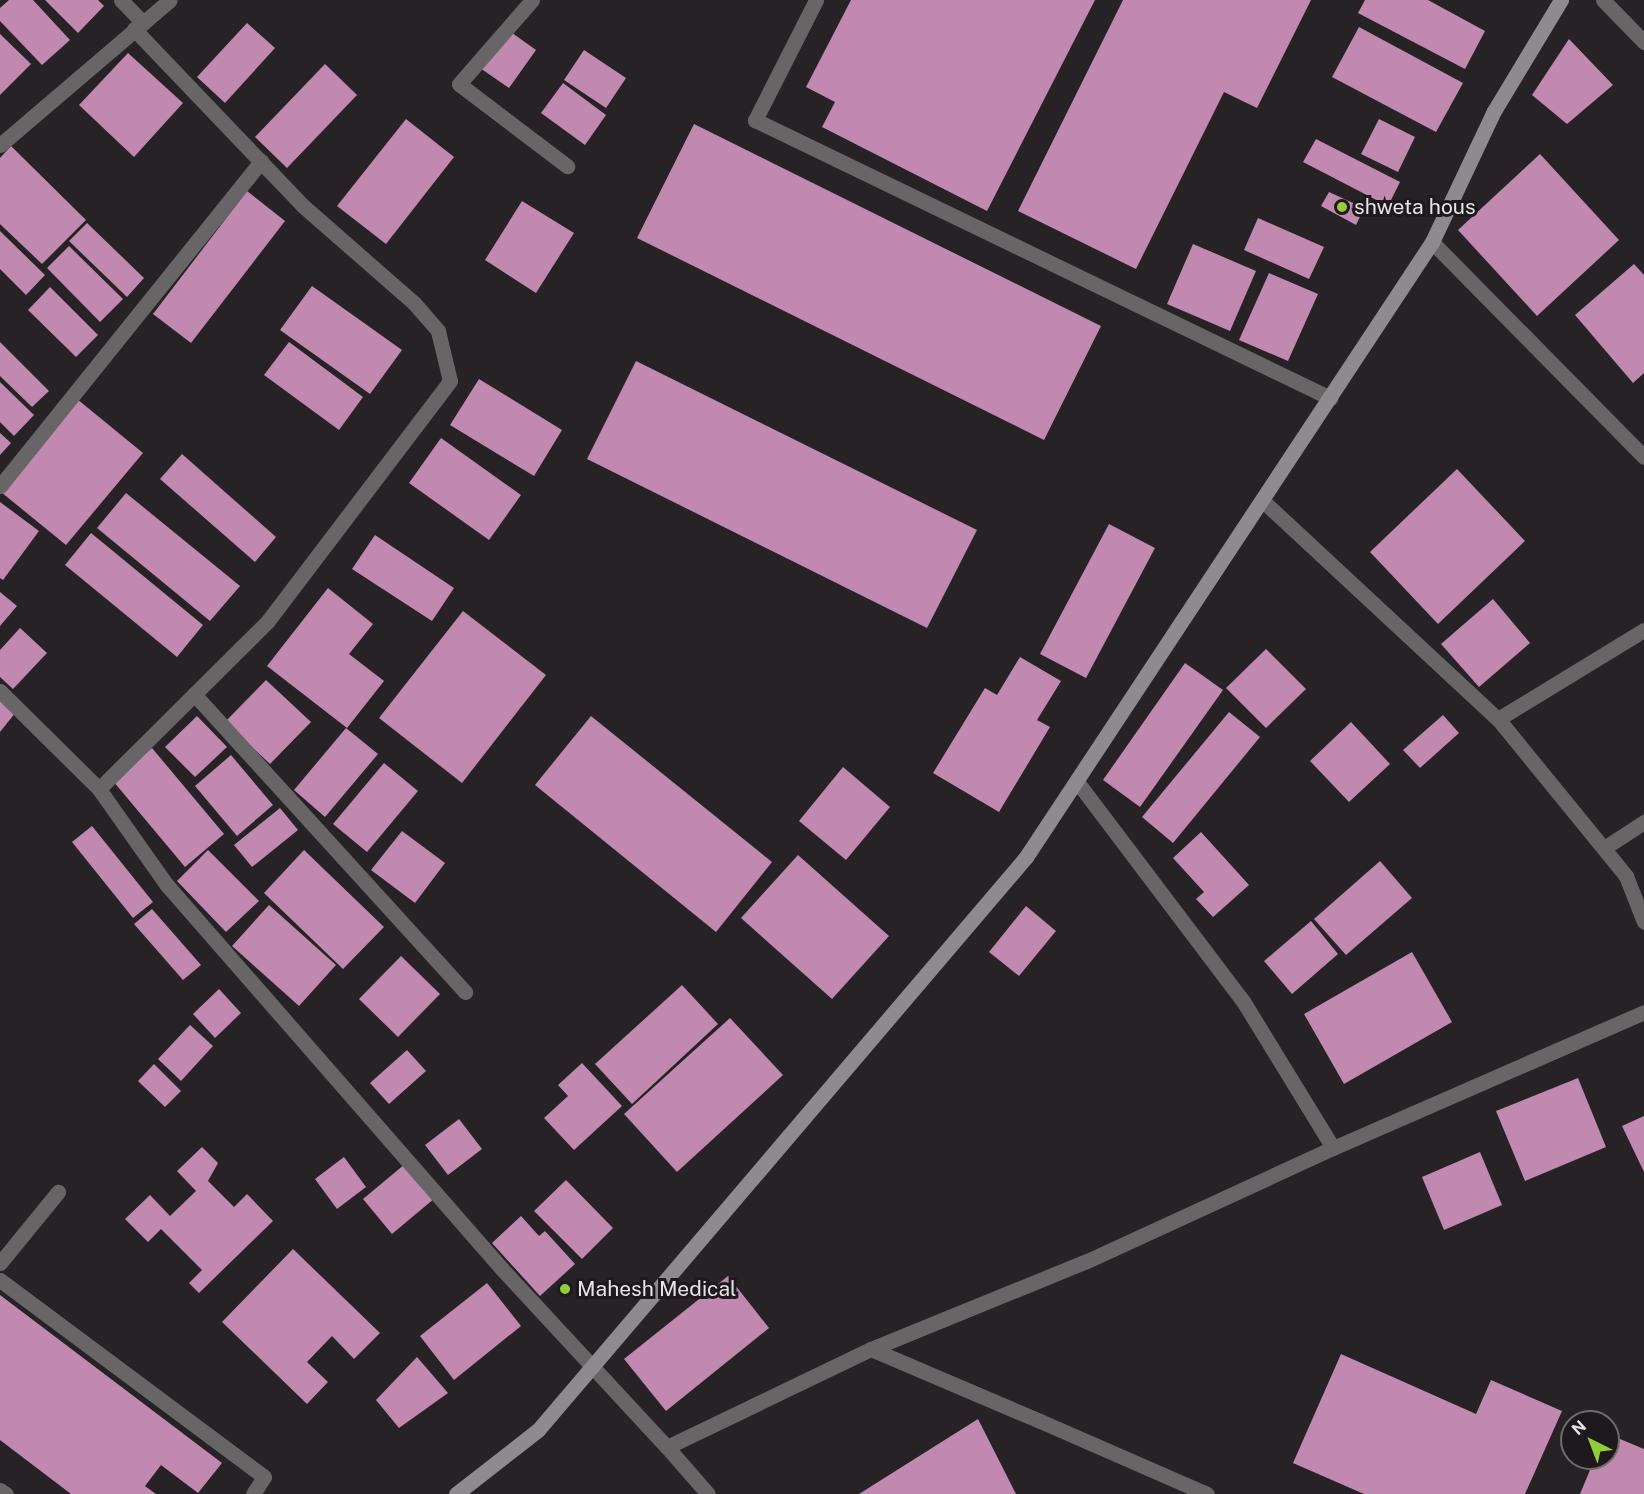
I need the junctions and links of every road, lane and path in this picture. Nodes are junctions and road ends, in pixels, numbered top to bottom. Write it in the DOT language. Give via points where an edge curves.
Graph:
graph roads {
  1 [pos="121,0"];
  2 [pos="170,0"];
  3 [pos="532,0"];
  4 [pos="816,0"];
  5 [pos="1561,0"];
  6 [pos="1603,0"];
  7 [pos="138,26"];
  8 [pos="1644,42"];
  9 [pos="0,145"];
  10 [pos="261,161"];
  11 [pos="567,166"];
  12 [pos="1432,242"];
  13 [pos="1329,398"];
  14 [pos="1644,457"];
  15 [pos="0,486"];
  16 [pos="1263,501"];
  17 [pos="1644,630"];
  18 [pos="0,691"];
  19 [pos="194,694"];
  20 [pos="1498,718"];
  21 [pos="1078,783"];
  22 [pos="99,789"];
  23 [pos="1644,822"];
  24 [pos="1604,848"];
  25 [pos="1644,922"];
  26 [pos="465,992"];
  27 [pos="1644,1012"];
  28 [pos="1333,1148"];
  29 [pos="58,1192"];
  30 [pos="0,1263"];
  31 [pos="0,1280"];
  32 [pos="871,1348"];
  33 [pos="590,1365"];
  34 [pos="667,1447"];
  35 [pos="0,1490"];
  36 [pos="6,1494"];
  37 [pos="253,1494"];
  38 [pos="456,1494"];
  39 [pos="708,1494"];
  40 [pos="1207,1494"];
  1 -- 7 [label="street"];
  2 -- 7 [label="street"];
  3 -- 11 [label="street" via="459,84"];
  4 -- 13 [label="street" via="755,120"];
  5 -- 12 [label="street" via="1494,111"];
  6 -- 8 [label="street"];
  7 -- 9 [label="street"];
  7 -- 10 [label="street"];
  10 -- 15 [label="street"];
  10 -- 19 [label="street" via="438,331 450,381 267,621"];
  12 -- 13 [label="street"];
  12 -- 14 [label="street"];
  13 -- 16 [label="street"];
  16 -- 20 [label="street"];
  16 -- 21 [label="street"];
  17 -- 20 [label="street"];
  18 -- 22 [label="street"];
  19 -- 22 [label="street"];
  19 -- 26 [label="street"];
  20 -- 24 [label="street"];
  21 -- 28 [label="street" via="1243,1001"];
  21 -- 33 [label="street" via="1026,857 894,1016"];
  22 -- 33 [label="street" via="166,884"];
  23 -- 24 [label="street"];
  24 -- 25 [label="street" via="1626,876"];
  27 -- 28 [label="street"];
  28 -- 32 [label="street" via="1087,1261"];
  29 -- 30 [label="street"];
  31 -- 37 [label="street" via="264,1477"];
  32 -- 34 [label="street"];
  32 -- 40 [label="street"];
  33 -- 34 [label="street"];
  33 -- 38 [label="street" via="538,1430"];
  34 -- 39 [label="street"];
  35 -- 36 [label="street"];
}
